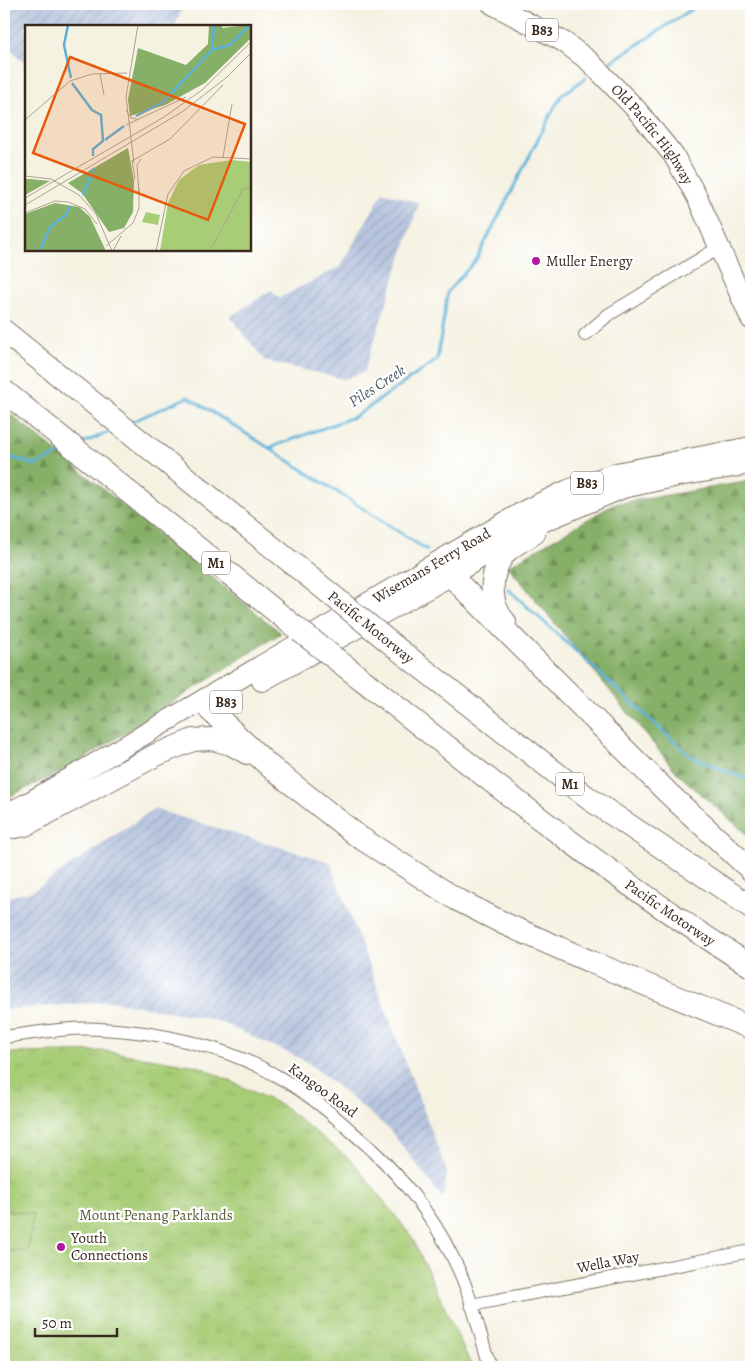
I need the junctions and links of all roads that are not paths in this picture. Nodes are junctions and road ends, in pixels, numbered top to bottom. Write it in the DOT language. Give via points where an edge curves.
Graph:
graph roads {
  1 [pos="492,4"];
  2 [pos="720,247"];
  3 [pos="751,319"];
  4 [pos="4,331"];
  5 [pos="585,335"];
  6 [pos="4,391"];
  7 [pos="751,448"];
  8 [pos="751,464"];
  9 [pos="535,524"];
  10 [pos="444,569"];
  11 [pos="528,652"];
  12 [pos="207,705"];
  13 [pos="268,766"];
  14 [pos="8,825"];
  15 [pos="751,870"];
  16 [pos="751,907"];
  17 [pos="751,966"];
  18 [pos="751,1028"];
  19 [pos="4,1037"];
  20 [pos="751,1250"];
  21 [pos="471,1305"];
  22 [pos="490,1367"];
  1 -- 2 [label="main road, Old Pacific Highway / B83" via="564,42 589,61 636,109 674,156"];
  2 -- 3 [label="main road, Old Pacific Highway / B83"];
  2 -- 5 [label="street" via="608,315"];
  4 -- 16 [label="highway, Pacific Motorway / M1, bridge" via="588,798"];
  6 -- 17 [label="highway, Pacific Motorway / M1, bridge" via="300,631 562,836 668,912"];
  7 -- 10 [label="main road, Wisemans Ferry Road / B83" via="616,473 568,490 526,510"];
  8 -- 9 [label="main road, Wisemans Ferry Road / B83" via="623,488"];
  9 -- 10 [label="main road, Wisemans Ferry Road / B83"];
  9 -- 11 [label="highway" via="534,533 506,551 501,558 492,589 499,616 529,647"];
  10 -- 11 [label="highway"];
  10 -- 12 [label="main road, Wisemans Ferry Road / B83"];
  11 -- 15 [label="highway" via="669,794"];
  12 -- 13 [label="highway"];
  12 -- 14 [label="main road, Wisemans Ferry Road / B83"];
  13 -- 14 [label="highway" via="231,744 212,739 193,740 156,755 25,825"];
  13 -- 18 [label="highway" via="359,836 456,899 589,961"];
  19 -- 21 [label="street, Kangoo Road" via="76,1029 146,1033 210,1048 275,1074 362,1139 394,1172 445,1242"];
  20 -- 21 [label="street, Wella Way"];
  21 -- 22 [label="street, Kangoo Road"];
}
